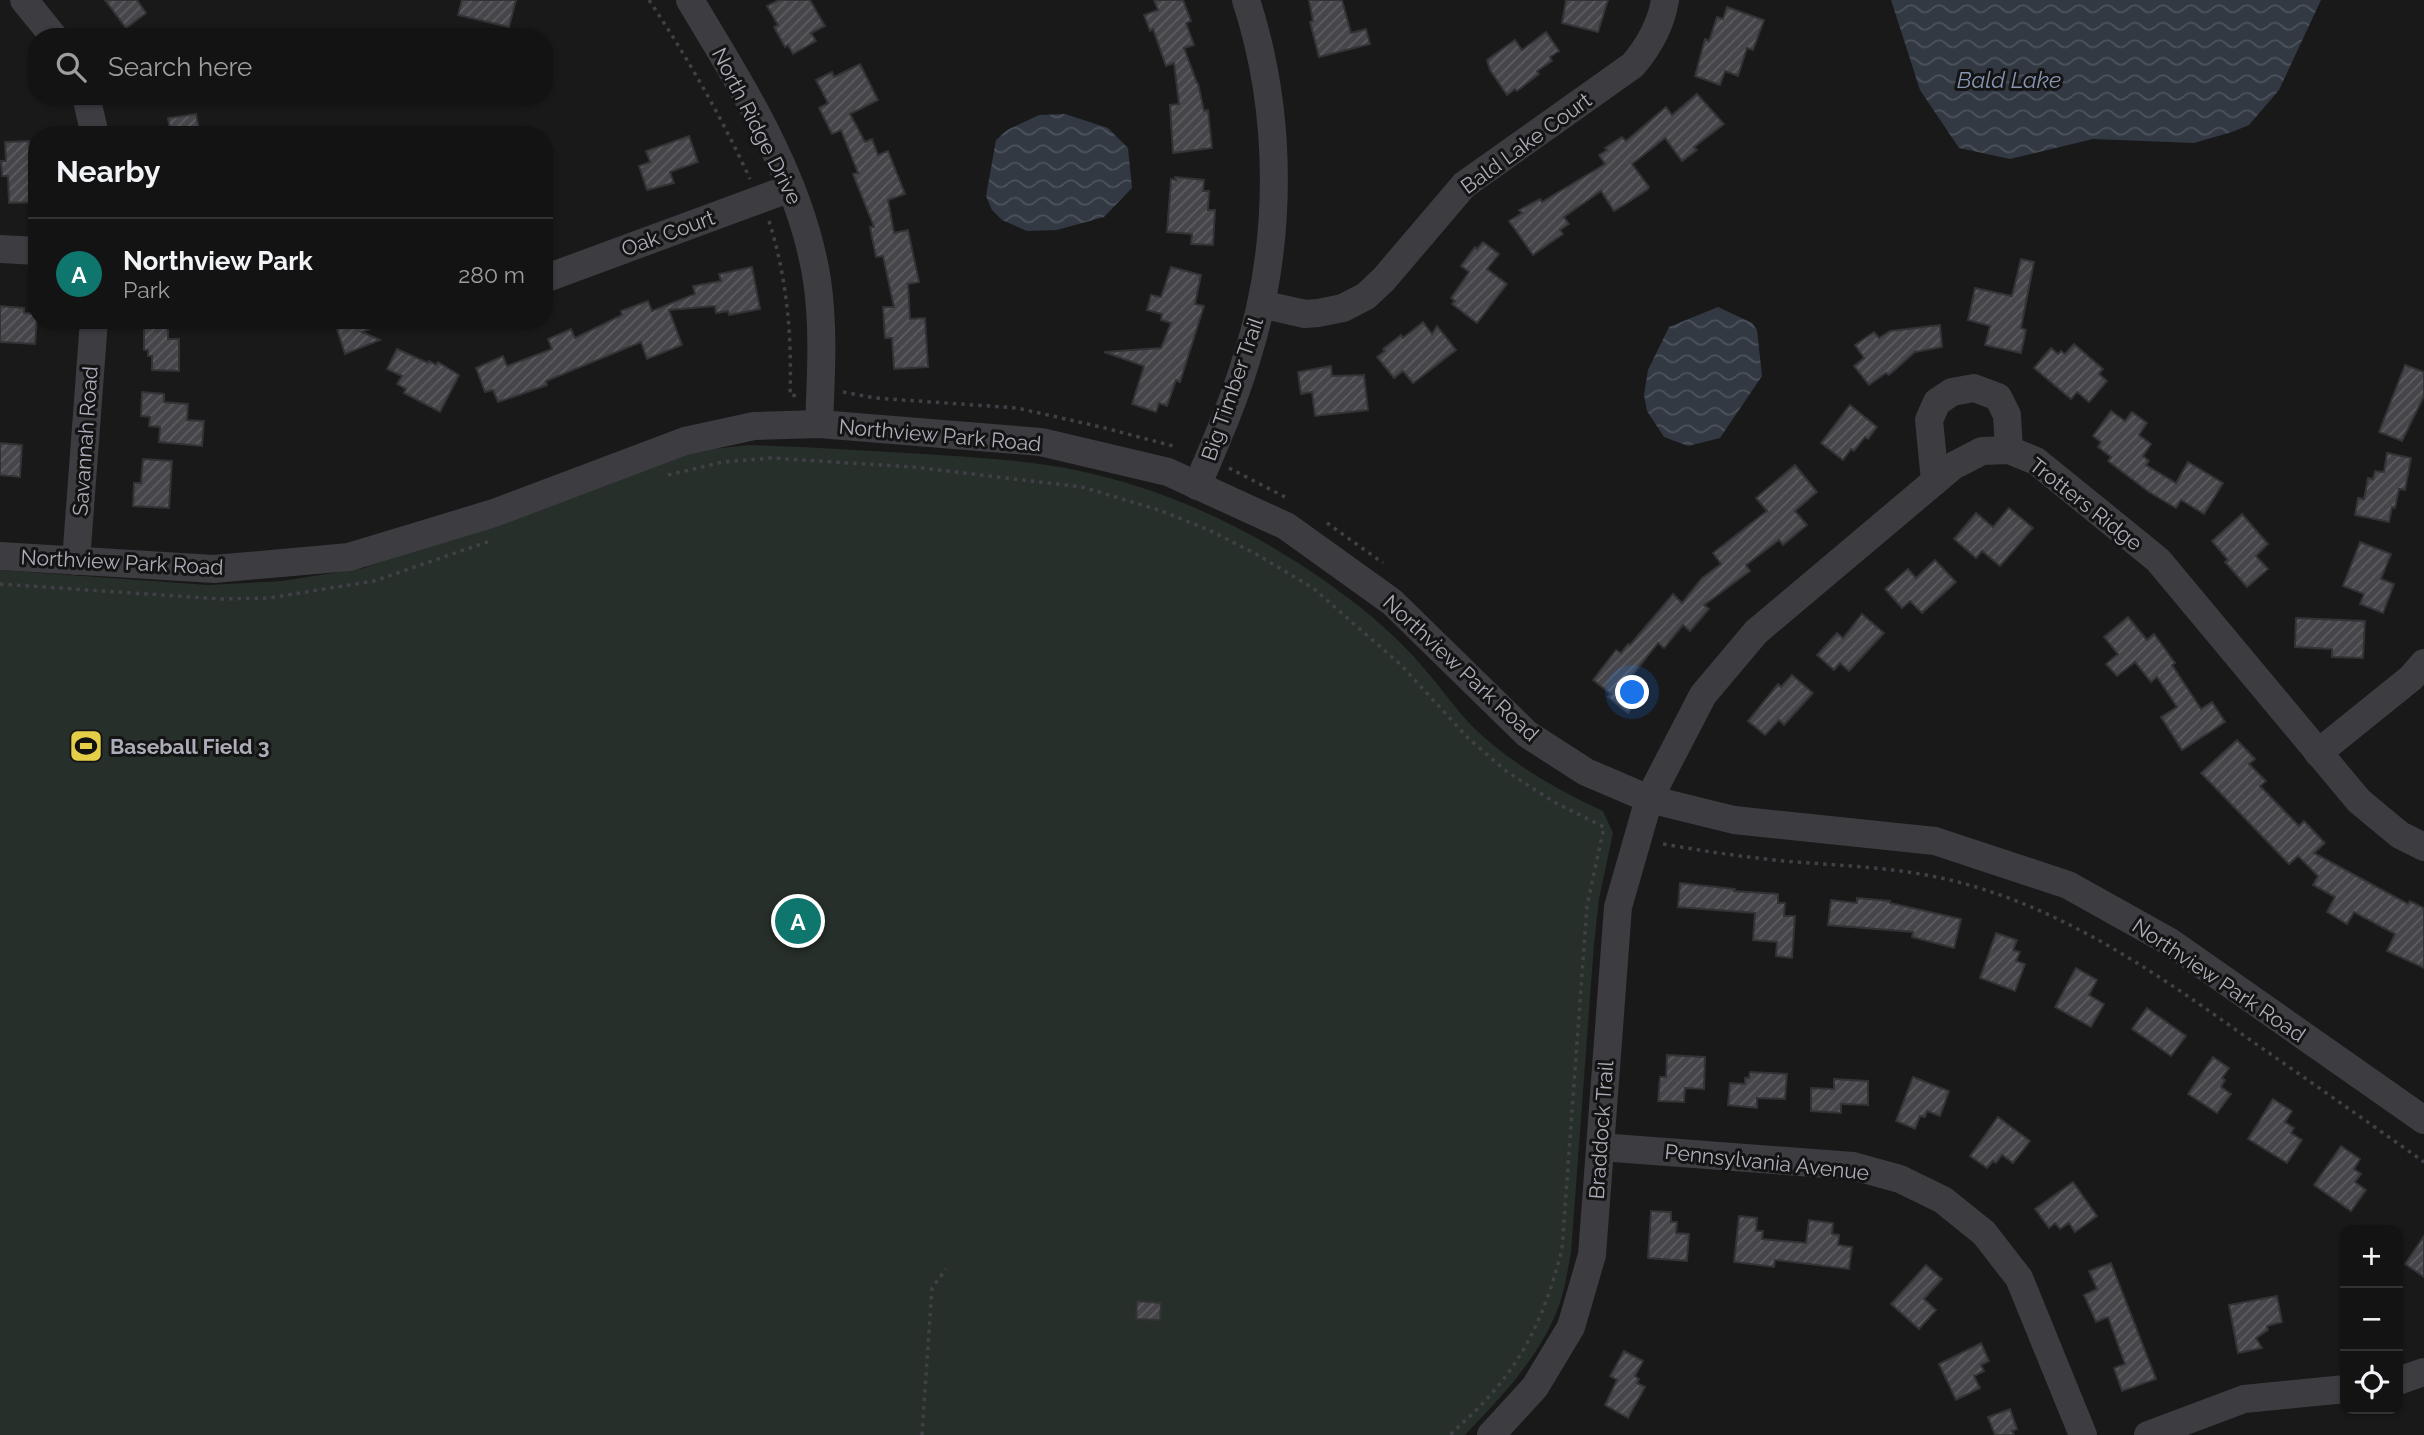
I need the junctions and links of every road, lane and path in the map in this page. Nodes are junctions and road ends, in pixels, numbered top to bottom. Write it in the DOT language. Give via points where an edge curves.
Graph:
graph roads {
  1 [pos="24,0"];
  2 [pos="690,0"];
  3 [pos="1246,0"];
  4 [pos="1665,0"];
  5 [pos="47,28"];
  6 [pos="88,105"];
  7 [pos="93,126"];
  8 [pos="792,188"];
  9 [pos="0,249"];
  10 [pos="28,251"];
  11 [pos="553,276"];
  12 [pos="1261,304"];
  13 [pos="93,329"];
  14 [pos="819,424"];
  15 [pos="2009,450"];
  16 [pos="664,476"];
  17 [pos="1936,481"];
  18 [pos="1197,486"];
  19 [pos="505,536"];
  20 [pos="0,556"];
  21 [pos="76,561"];
  22 [pos="0,584"];
  23 [pos="2424,663"];
  24 [pos="2318,753"];
  25 [pos="1648,799"];
  26 [pos="1663,844"];
  27 [pos="2424,848"];
  28 [pos="2424,1120"];
  29 [pos="1600,1147"];
  30 [pos="2424,1162"];
  31 [pos="946,1269"];
  32 [pos="2424,1372"];
  33 [pos="2403,1379"];
  34 [pos="2340,1390"];
  35 [pos="922,1435"];
  36 [pos="1450,1435"];
  37 [pos="1491,1435"];
  38 [pos="2083,1435"];
  39 [pos="2148,1435"];
  1 -- 5 [label="street"];
  2 -- 8 [label="street, North Ridge Drive"];
  3 -- 12 [label="street, Big Timber Trail" via="1261,55 1272,138 1272,221"];
  4 -- 12 [label="street, Bald Lake Court" via="1653,37 1633,65 1464,185 1366,296 1343,308 1305,314"];
  6 -- 7 [label="street"];
  8 -- 11 [label="street, Oak Court"];
  8 -- 14 [label="street, North Ridge Drive" via="819,295"];
  9 -- 10 [label="street"];
  12 -- 18 [label="street, Big Timber Trail" via="1240,381"];
  13 -- 21 [label="street, Savannah Road"];
  14 -- 18 [label="street, Northview Park Road" via="1041,442 1168,472"];
  14 -- 21 [label="street, Northview Park Road" via="754,426 685,441 494,513 349,557 214,569"];
  15 -- 17 [label="street, Trotters Ridge" via="1982,451"];
  15 -- 17 [label="street" via="2007,415 1998,397 1974,388 1952,392 1937,402 1929,420"];
  15 -- 24 [label="street, Trotters Ridge" via="2036,461 2158,560"];
  16 -- 36 [label="path" via="723,462 771,458 912,467 1082,487 1159,510 1209,530 1312,588 1401,665 1468,738 1506,771 1604,827 1587,905 1562,1249 1537,1327 1515,1364"];
  17 -- 25 [label="street, Trotters Ridge" via="1756,632 1703,695"];
  18 -- 25 [label="street, Northview Park Road" via="1286,526 1392,602 1527,734 1586,772"];
  19 -- 22 [label="path" via="374,581 269,598"];
  20 -- 21 [label="street, Northview Park Road"];
  23 -- 24 [label="street"];
  24 -- 27 [label="street, Trotters Ridge" via="2358,802"];
  25 -- 28 [label="street, Northview Park Road" via="1734,820 1935,841 2068,886 2170,942"];
  25 -- 29 [label="street, Braddock Trail" via="1618,907"];
  26 -- 30 [label="path" via="1724,855 1871,866 1956,881 2059,918 2156,974"];
  29 -- 37 [label="street, Braddock Trail" via="1592,1255 1570,1327 1535,1387"];
  29 -- 38 [label="street, Pennsylvania Avenue" via="1853,1166 1900,1178 1943,1200 1984,1233 2018,1278"];
  31 -- 35 [label="path" via="932,1287"];
  32 -- 33 [label="street"];
  34 -- 39 [label="street" via="2244,1399"];
}
